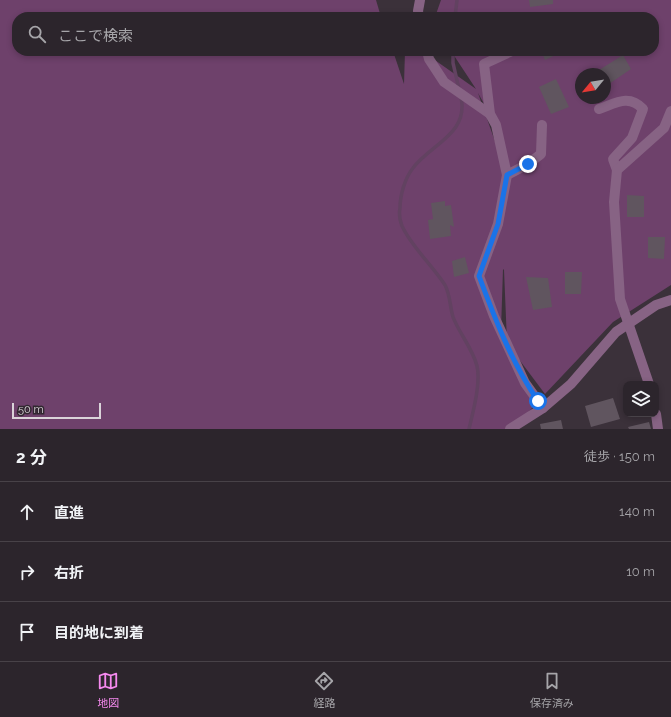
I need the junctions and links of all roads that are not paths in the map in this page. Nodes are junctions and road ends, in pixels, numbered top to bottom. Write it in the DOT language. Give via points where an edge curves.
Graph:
graph roads {
  1 [pos="420,0"];
  2 [pos="418,12"];
  3 [pos="428,56"];
  4 [pos="501,56"];
  5 [pos="599,109"];
  6 [pos="671,111"];
  7 [pos="490,114"];
  8 [pos="542,125"];
  9 [pos="617,170"];
  10 [pos="507,175"];
  11 [pos="671,300"];
  12 [pos="628,324"];
  13 [pos="647,381"];
  14 [pos="543,408"];
  15 [pos="656,417"];
  16 [pos="510,429"];
  17 [pos="658,429"];
  1 -- 2 [label="street"];
  3 -- 7 [label="street" via="444,82"];
  4 -- 7 [label="street" via="484,64"];
  5 -- 9 [label="street" via="626,100 637,103 643,109 632,138 613,159"];
  6 -- 9 [label="street" via="664,128"];
  7 -- 10 [label="street" via="496,125"];
  8 -- 10 [label="street" via="541,154"];
  9 -- 12 [label="street" via="614,202 620,299"];
  10 -- 14 [label="street" via="498,224 479,276 494,316 526,383"];
  11 -- 12 [label="street" via="656,306"];
  12 -- 13 [label="street"];
  12 -- 14 [label="street" via="616,332 570,384"];
  14 -- 16 [label="street"];
  15 -- 17 [label="street"];
}
